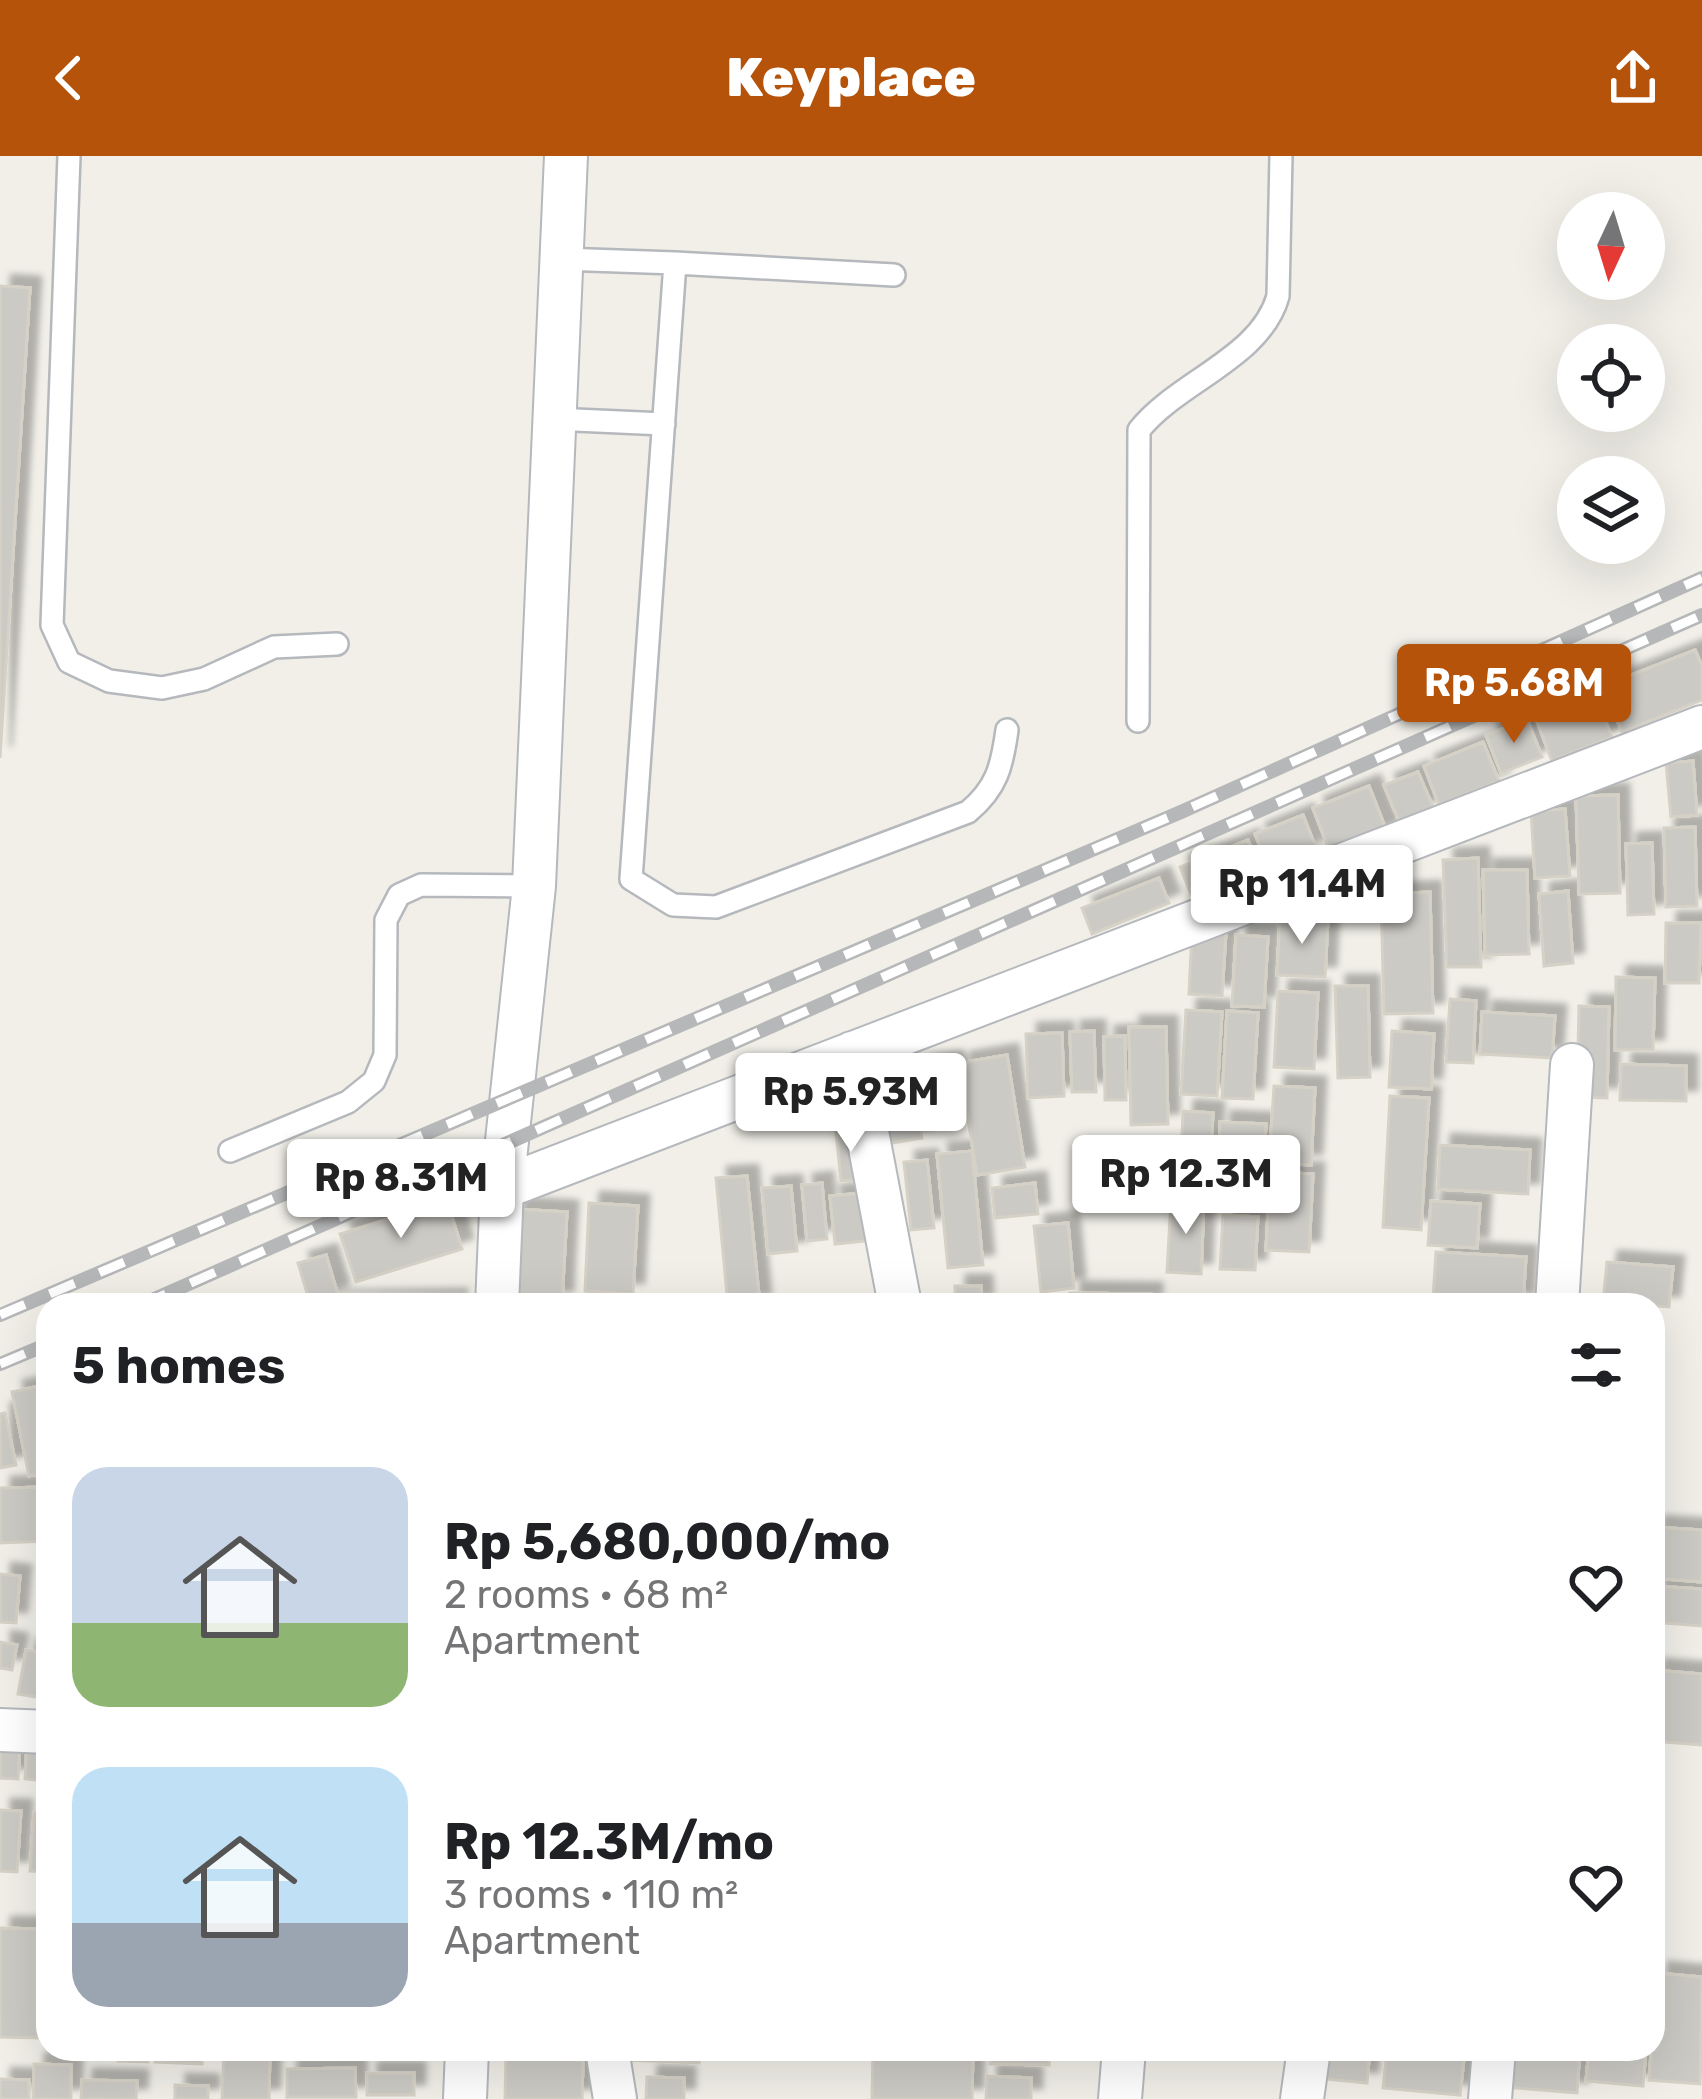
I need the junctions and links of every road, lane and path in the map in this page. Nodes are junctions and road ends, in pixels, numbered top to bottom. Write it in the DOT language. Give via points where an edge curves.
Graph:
graph roads {
  1 [pos="69,156"];
  2 [pos="566,156"];
  3 [pos="1281,156"];
  4 [pos="561,259"];
  5 [pos="675,263"];
  6 [pos="894,275"];
  7 [pos="553,419"];
  8 [pos="664,424"];
  9 [pos="337,644"];
  10 [pos="1138,721"];
  11 [pos="1702,727"];
  12 [pos="1007,730"];
  13 [pos="534,886"];
  14 [pos="851,1053"];
  15 [pos="1572,1065"];
  16 [pos="230,1150"];
  17 [pos="502,1188"];
  18 [pos="498,1293"];
  19 [pos="898,1293"];
  20 [pos="1558,1293"];
  21 [pos="0,1730"];
  22 [pos="36,1732"];
  23 [pos="467,2061"];
  24 [pos="609,2061"];
  25 [pos="1123,2061"];
  26 [pos="1307,2061"];
  27 [pos="1493,2061"];
  28 [pos="465,2099"];
  29 [pos="615,2099"];
  30 [pos="1120,2099"];
  31 [pos="1302,2099"];
  32 [pos="1490,2099"];
  1 -- 9 [label="lane" via="52,625 69,662 109,681 162,688 204,680 274,647"];
  2 -- 4 [label="street"];
  3 -- 10 [label="lane" via="1273,314 1262,332 1168,399 1139,430"];
  4 -- 5 [label="lane"];
  4 -- 7 [label="street"];
  5 -- 6 [label="lane"];
  5 -- 8 [label="lane"];
  7 -- 8 [label="lane"];
  7 -- 13 [label="street"];
  8 -- 12 [label="lane" via="631,879 673,905 716,907 968,812 989,794"];
  11 -- 14 [label="street"];
  13 -- 16 [label="lane" via="421,885 399,896 386,920 385,1054 374,1081 349,1102"];
  13 -- 17 [label="street"];
  14 -- 17 [label="street"];
  14 -- 19 [label="street"];
  15 -- 20 [label="street"];
  17 -- 18 [label="street"];
  21 -- 22 [label="street"];
  23 -- 28 [label="street"];
  24 -- 29 [label="street"];
  25 -- 30 [label="street"];
  26 -- 31 [label="street"];
  27 -- 32 [label="street"];
}
